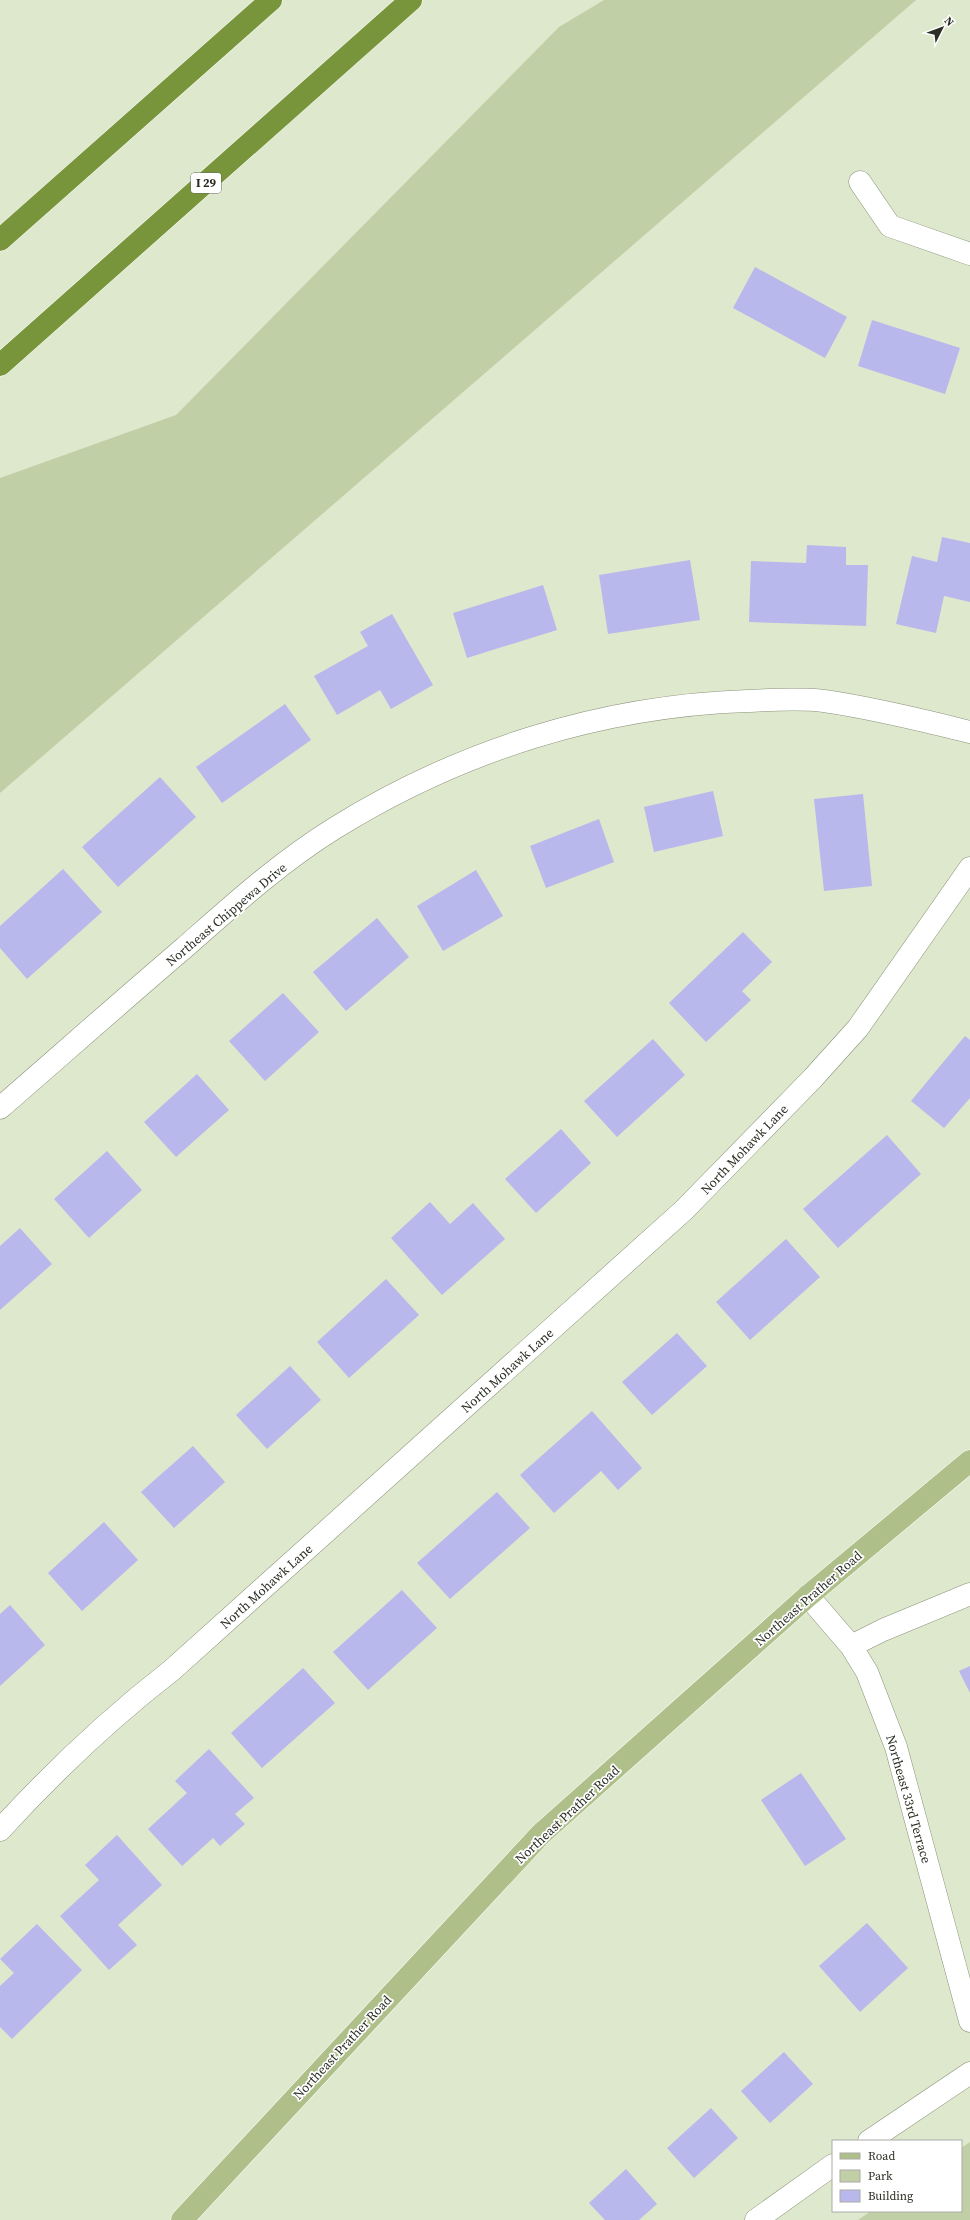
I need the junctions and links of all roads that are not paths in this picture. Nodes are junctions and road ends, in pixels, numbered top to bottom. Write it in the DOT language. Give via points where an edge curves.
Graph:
graph roads {
  1 [pos="271,0"];
  2 [pos="411,0"];
  3 [pos="860,182"];
  4 [pos="0,240"];
  5 [pos="970,254"];
  6 [pos="0,365"];
  7 [pos="970,732"];
  8 [pos="970,868"];
  9 [pos="0,1108"];
  10 [pos="970,1461"];
  11 [pos="970,1594"];
  12 [pos="808,1596"];
  13 [pos="851,1646"];
  14 [pos="0,1830"];
  15 [pos="970,2021"];
  16 [pos="970,2072"];
  17 [pos="870,2140"];
  18 [pos="832,2166"];
  19 [pos="182,2220"];
  20 [pos="756,2220"];
  1 -- 4 [label="highway"];
  2 -- 6 [label="highway, I 29"];
  3 -- 5 [label="street" via="890,226"];
  7 -- 9 [label="street, Northeast Chippewa Drive" via="900,714 822,701 708,702 608,717 540,734 460,762 408,787 333,829 264,878"];
  8 -- 14 [label="street, North Mohawk Lane" via="858,1028 813,1078 684,1210 172,1670 109,1723 22,1805"];
  10 -- 12 [label="main road, Northeast Prather Road"];
  11 -- 13 [label="street"];
  12 -- 13 [label="street, Northeast 33rd Terrace"];
  12 -- 19 [label="main road, Northeast Prather Road" via="541,1834"];
  13 -- 15 [label="street, Northeast 33rd Terrace" via="867,1672 896,1747"];
  16 -- 17 [label="street"];
  18 -- 20 [label="street"];
}
